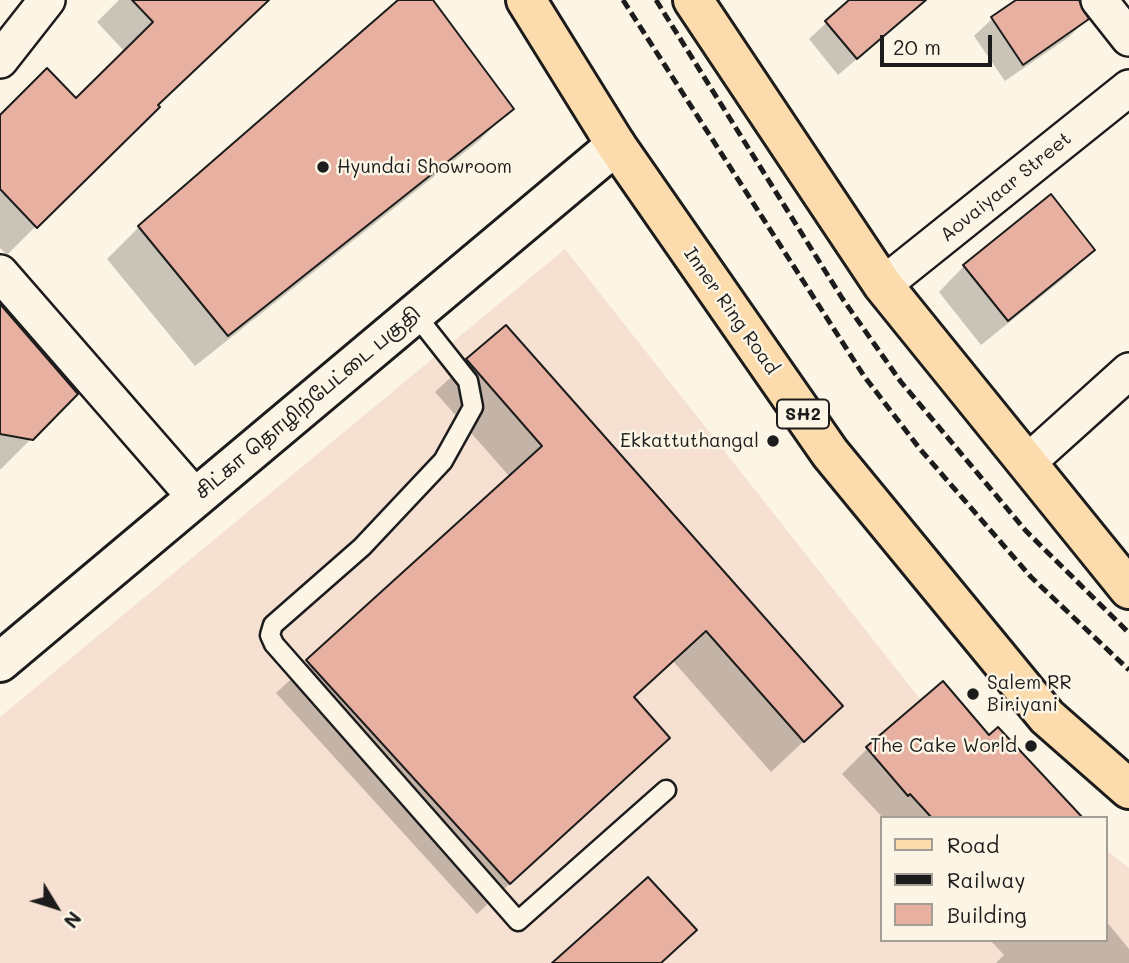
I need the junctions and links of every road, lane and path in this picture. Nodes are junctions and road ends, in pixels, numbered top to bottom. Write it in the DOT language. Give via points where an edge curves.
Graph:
graph roads {
  1 [pos="47,0"];
  2 [pos="527,0"];
  3 [pos="693,0"];
  4 [pos="1099,0"];
  5 [pos="1129,38"];
  6 [pos="0,60"];
  7 [pos="1129,89"];
  8 [pos="616,145"];
  9 [pos="0,273"];
  10 [pos="883,285"];
  11 [pos="415,314"];
  12 [pos="1129,371"];
  13 [pos="1027,463"];
  14 [pos="196,498"];
  15 [pos="1129,589"];
  16 [pos="0,662"];
  17 [pos="1129,789"];
  18 [pos="666,790"];
  1 -- 6 [label="street"];
  2 -- 8 [label="main road, Inner Ring Road / SH2"];
  3 -- 10 [label="main road"];
  4 -- 5 [label="street"];
  7 -- 10 [label="street, Aovaiyaar Street"];
  8 -- 11 [label="street, சிட்கா தொழிற்பேட்டை பகுதி"];
  8 -- 17 [label="main road, Inner Ring Road / SH2" via="830,453 1047,717"];
  9 -- 14 [label="street"];
  10 -- 13 [label="main road"];
  11 -- 14 [label="street, சிட்கா தொழிற்பேட்டை பகுதி"];
  11 -- 18 [label="lane" via="468,381 472,407 443,461 362,547 273,625 270,635 274,644 518,921"];
  12 -- 13 [label="street"];
  13 -- 15 [label="main road"];
  14 -- 16 [label="street, சிட்கா தொழிற்பேட்டை பகுதி"];
}
